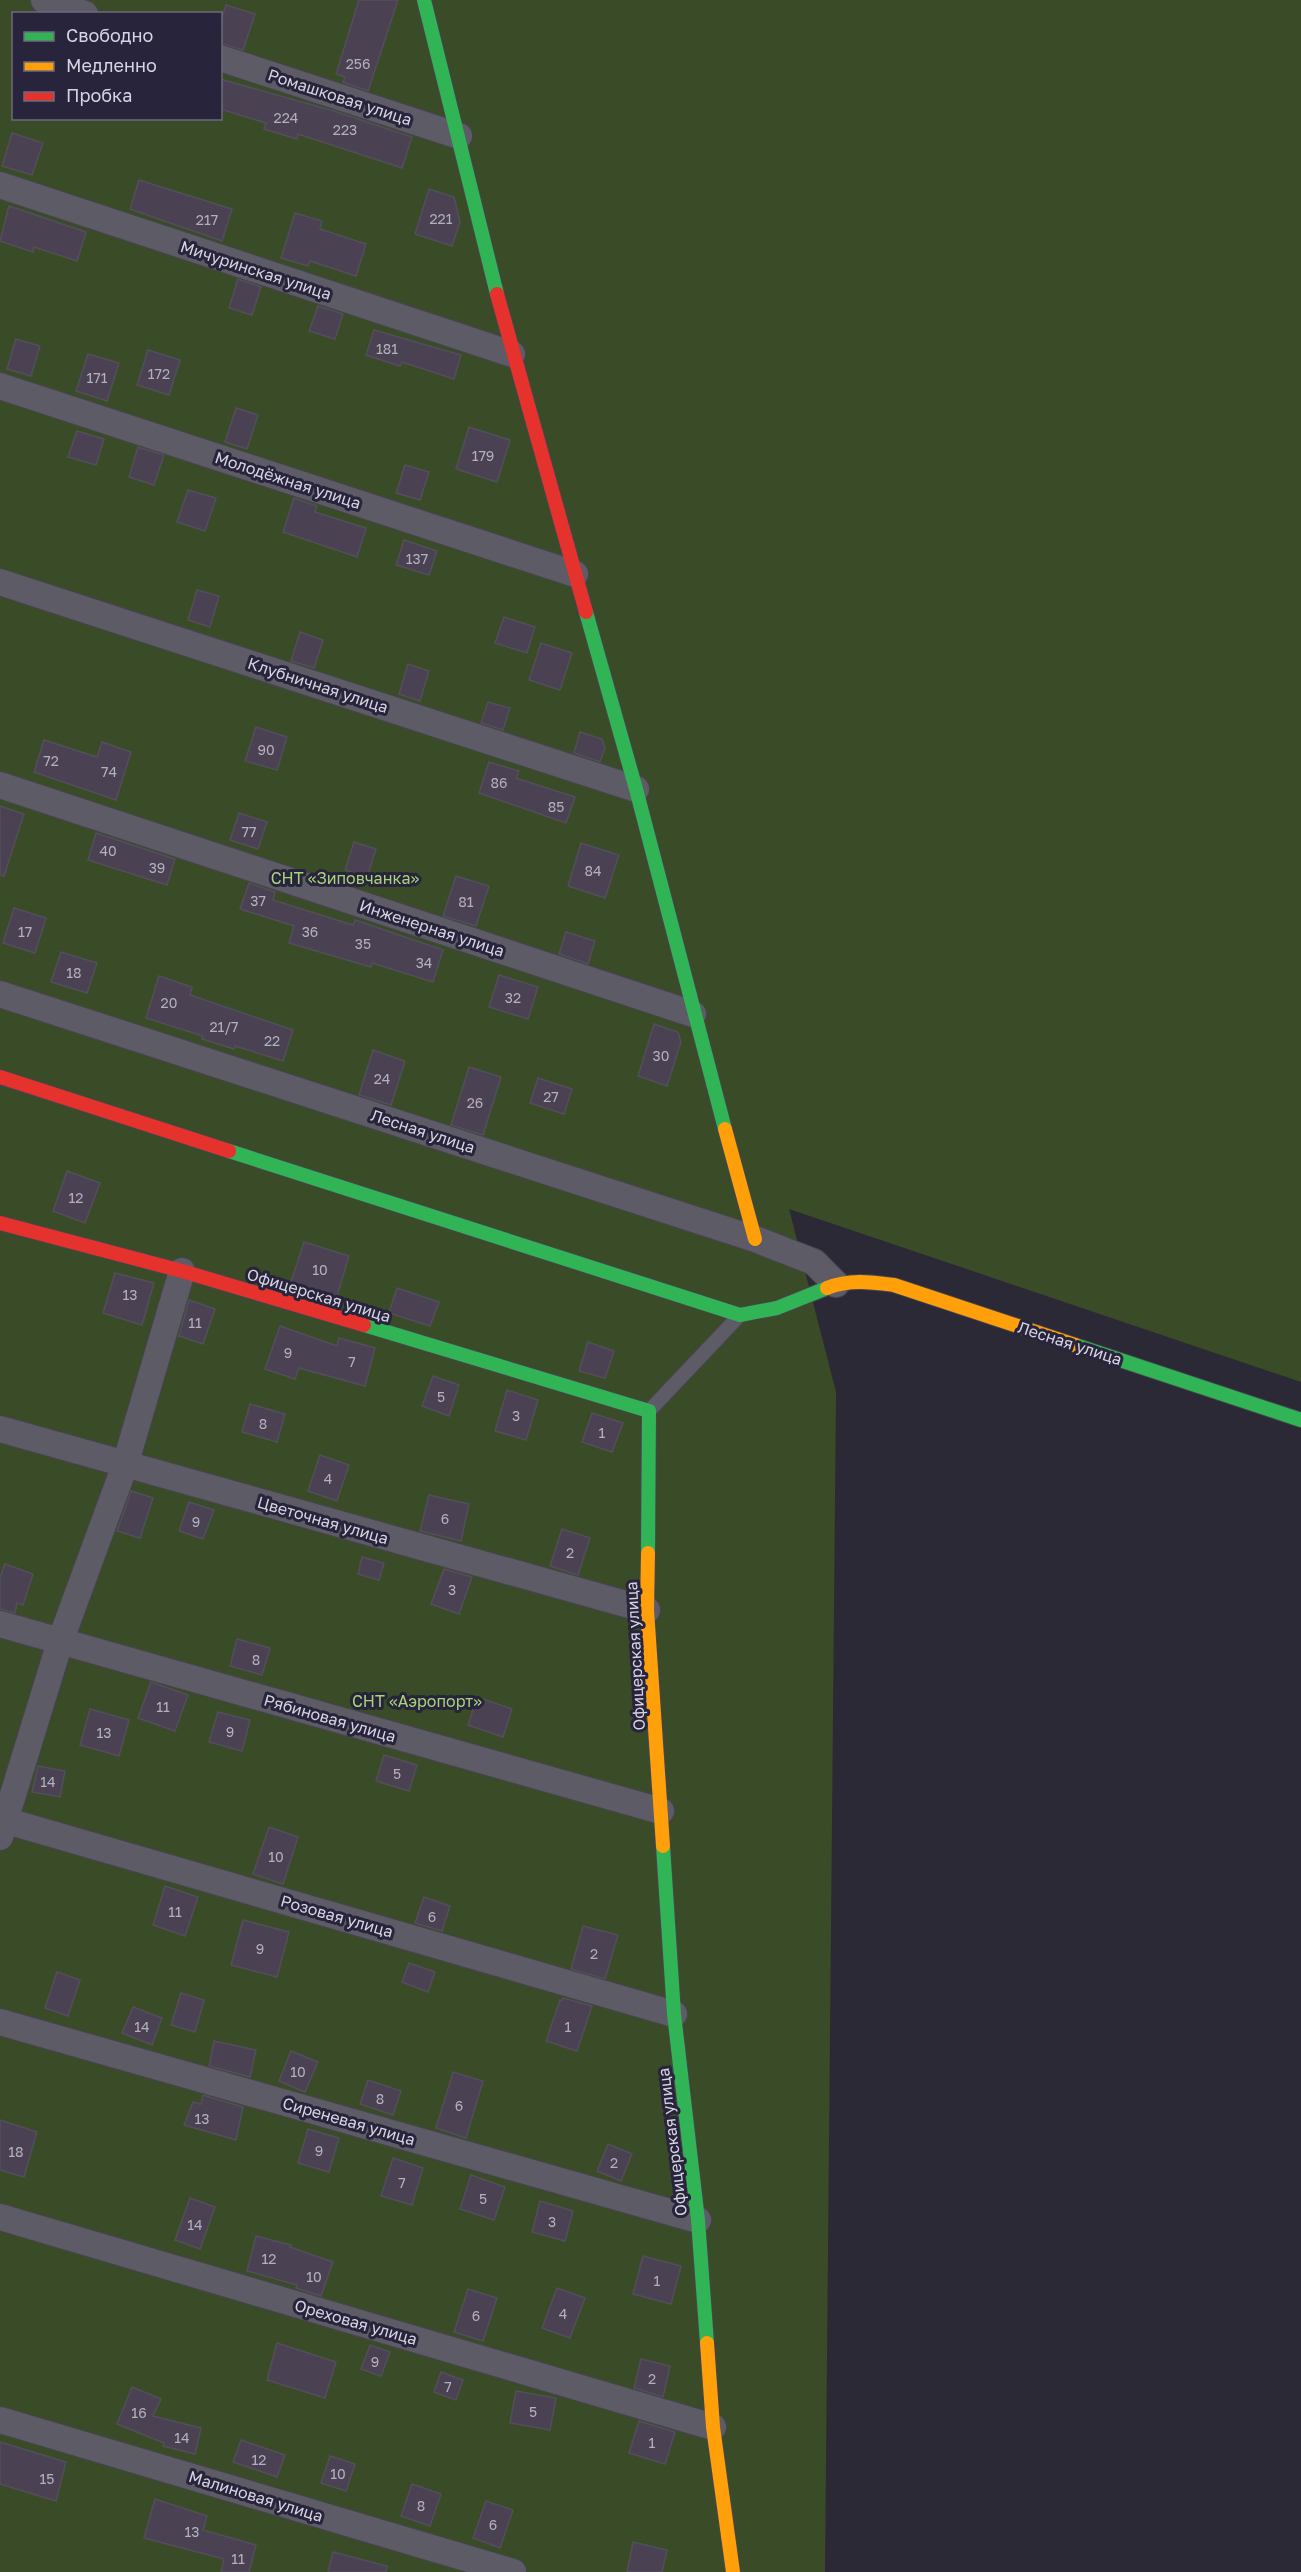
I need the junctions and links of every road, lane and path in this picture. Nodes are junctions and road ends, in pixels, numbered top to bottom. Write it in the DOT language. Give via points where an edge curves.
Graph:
graph roads {
  1 [pos="44,0"];
  2 [pos="424,0"];
  3 [pos="79,12"];
  4 [pos="222,59"];
  5 [pos="459,136"];
  6 [pos="0,185"];
  7 [pos="512,354"];
  8 [pos="0,386"];
  9 [pos="575,574"];
  10 [pos="0,582"];
  11 [pos="0,785"];
  12 [pos="636,789"];
  13 [pos="0,994"];
  14 [pos="693,1014"];
  15 [pos="0,1077"];
  16 [pos="0,1223"];
  17 [pos="755,1239"];
  18 [pos="182,1271"];
  19 [pos="837,1284"];
  20 [pos="740,1315"];
  21 [pos="650,1411"];
  22 [pos="1301,1420"];
  23 [pos="0,1429"];
  24 [pos="125,1465"];
  25 [pos="647,1610"];
  26 [pos="0,1624"];
  27 [pos="60,1642"];
  28 [pos="661,1811"];
  29 [pos="2,1826"];
  30 [pos="674,2014"];
  31 [pos="0,2022"];
  32 [pos="0,2217"];
  33 [pos="698,2220"];
  34 [pos="0,2420"];
  35 [pos="713,2427"];
  36 [pos="513,2572"];
  37 [pos="733,2572"];
  1 -- 3 [label="street"];
  2 -- 5 [label="street"];
  4 -- 5 [label="street, Ромашковая улица"];
  5 -- 7 [label="street"];
  6 -- 7 [label="street, Мичуринская улица"];
  7 -- 9 [label="street"];
  8 -- 9 [label="street, Молодёжная улица"];
  9 -- 12 [label="street"];
  10 -- 12 [label="street, Клубничная улица"];
  11 -- 14 [label="street, Инженерная улица"];
  12 -- 14 [label="street"];
  13 -- 17 [label="street, Лесная улица"];
  14 -- 17 [label="street"];
  15 -- 20 [label="street, Лесная улица"];
  16 -- 18 [label="street, Офицерская улица"];
  17 -- 19 [label="street, Лесная улица" via="814,1262"];
  18 -- 21 [label="street, Офицерская улица"];
  18 -- 24 [label="street"];
  19 -- 20 [label="street, Лесная улица" via="777,1308"];
  19 -- 22 [label="street, Лесная улица" via="865,1281 894,1285"];
  20 -- 21 [label="lane"];
  21 -- 25 [label="street, Офицерская улица"];
  23 -- 24 [label="street, Цветочная улица"];
  24 -- 25 [label="street, Цветочная улица"];
  24 -- 27 [label="street"];
  25 -- 28 [label="street, Офицерская улица"];
  26 -- 27 [label="street, Рябиновая улица"];
  27 -- 28 [label="street, Рябиновая улица"];
  27 -- 29 [label="street"];
  28 -- 30 [label="street, Офицерская улица"];
  29 -- 30 [label="street, Розовая улица"];
  30 -- 33 [label="street, Офицерская улица"];
  31 -- 33 [label="street, Сиреневая улица"];
  32 -- 35 [label="street, Ореховая улица"];
  33 -- 35 [label="street, Офицерская улица"];
  34 -- 36 [label="street, Малиновая улица"];
  35 -- 37 [label="street, Офицерская улица"];
}
